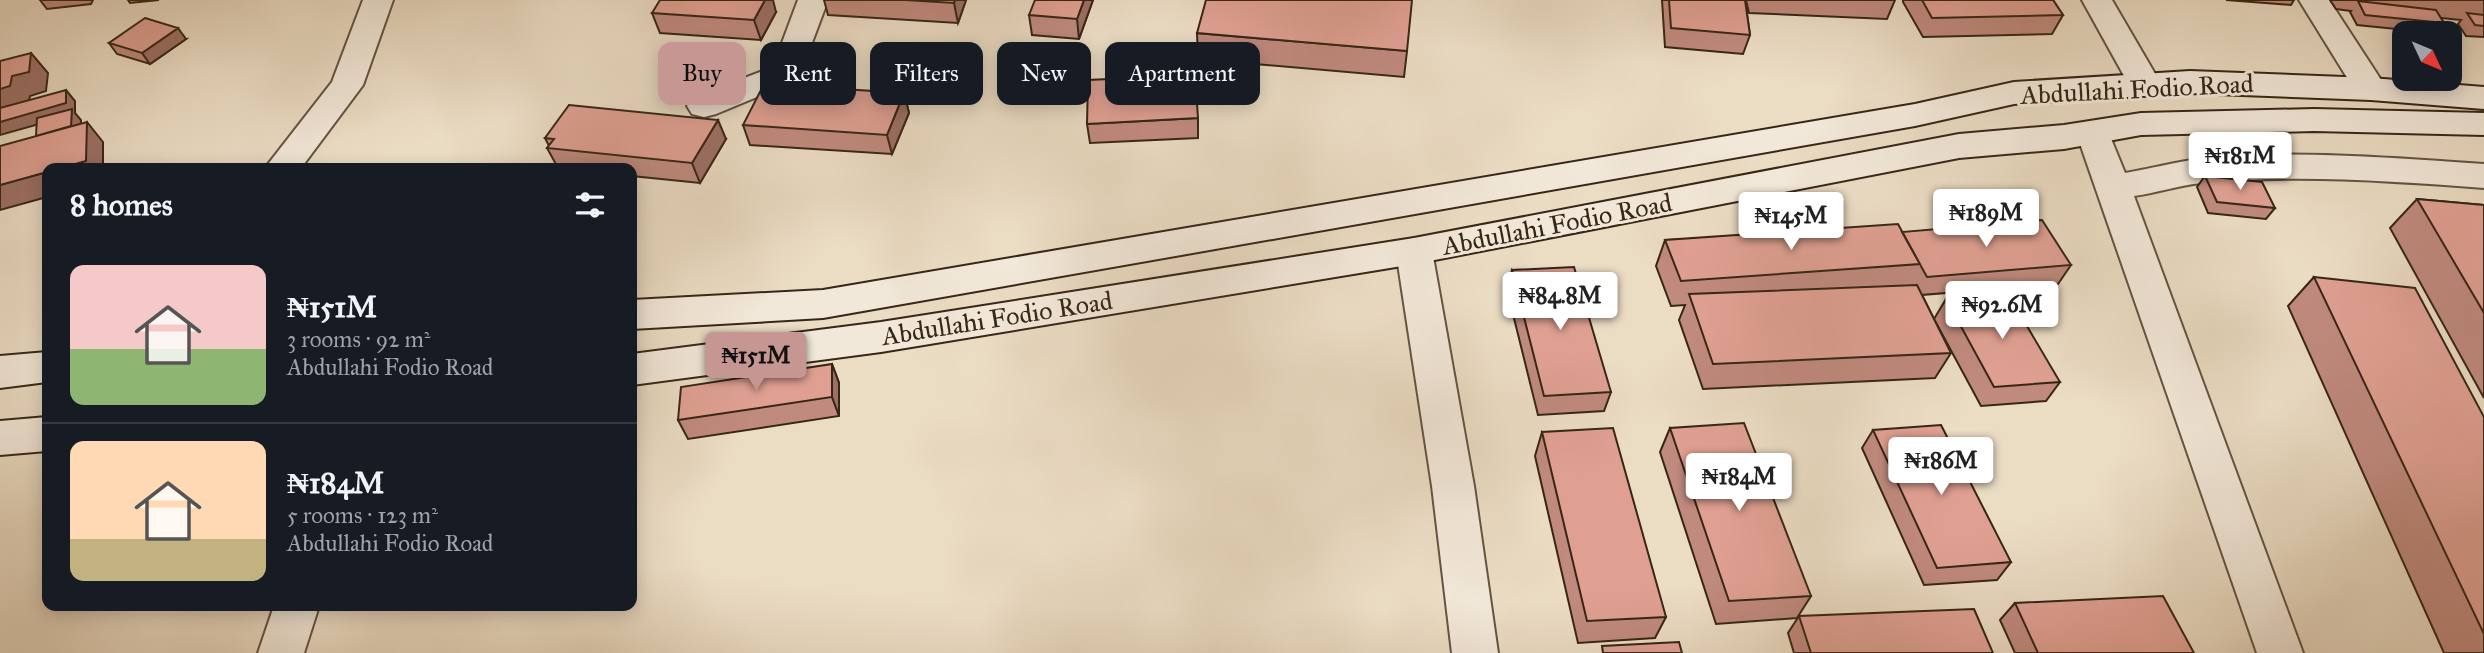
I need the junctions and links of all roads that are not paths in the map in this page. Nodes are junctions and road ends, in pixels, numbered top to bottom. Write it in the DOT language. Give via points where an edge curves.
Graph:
graph roads {
  1 [pos="378,0"];
  2 [pos="813,0"];
  3 [pos="2097,0"];
  4 [pos="2314,0"];
  5 [pos="2145,84"];
  6 [pos="2371,89"];
  7 [pos="2484,98"];
  8 [pos="704,106"];
  9 [pos="2484,124"];
  10 [pos="2093,132"];
  11 [pos="286,163"];
  12 [pos="2484,176"];
  13 [pos="2113,186"];
  14 [pos="1414,251"];
  15 [pos="637,315"];
  16 [pos="42,368"];
  17 [pos="637,369"];
  18 [pos="0,372"];
  19 [pos="42,434"];
  20 [pos="0,438"];
  21 [pos="295,611"];
  22 [pos="281,653"];
  23 [pos="1475,653"];
  24 [pos="2280,653"];
  1 -- 11 [label="main road" via="347,85"];
  2 -- 8 [label="main road" via="787,73"];
  3 -- 5 [label="main road"];
  4 -- 6 [label="main road"];
  5 -- 6 [label="main road, Abdullahi Fodio Road"];
  5 -- 15 [label="main road, Abdullahi Fodio Road" via="2014,93 1901,118 823,304"];
  6 -- 7 [label="main road, Abdullahi Fodio Road"];
  9 -- 10 [label="main road, Abdullahi Fodio Road" via="2314,120 2141,124"];
  10 -- 13 [label="main road"];
  10 -- 14 [label="main road, Abdullahi Fodio Road" via="1959,146"];
  12 -- 13 [label="main road" via="2413,170 2209,170 2137,186"];
  13 -- 24 [label="main road"];
  14 -- 17 [label="main road, Abdullahi Fodio Road" via="881,337"];
  14 -- 23 [label="main road"];
  16 -- 18 [label="main road"];
  19 -- 20 [label="main road"];
  21 -- 22 [label="main road"];
}
